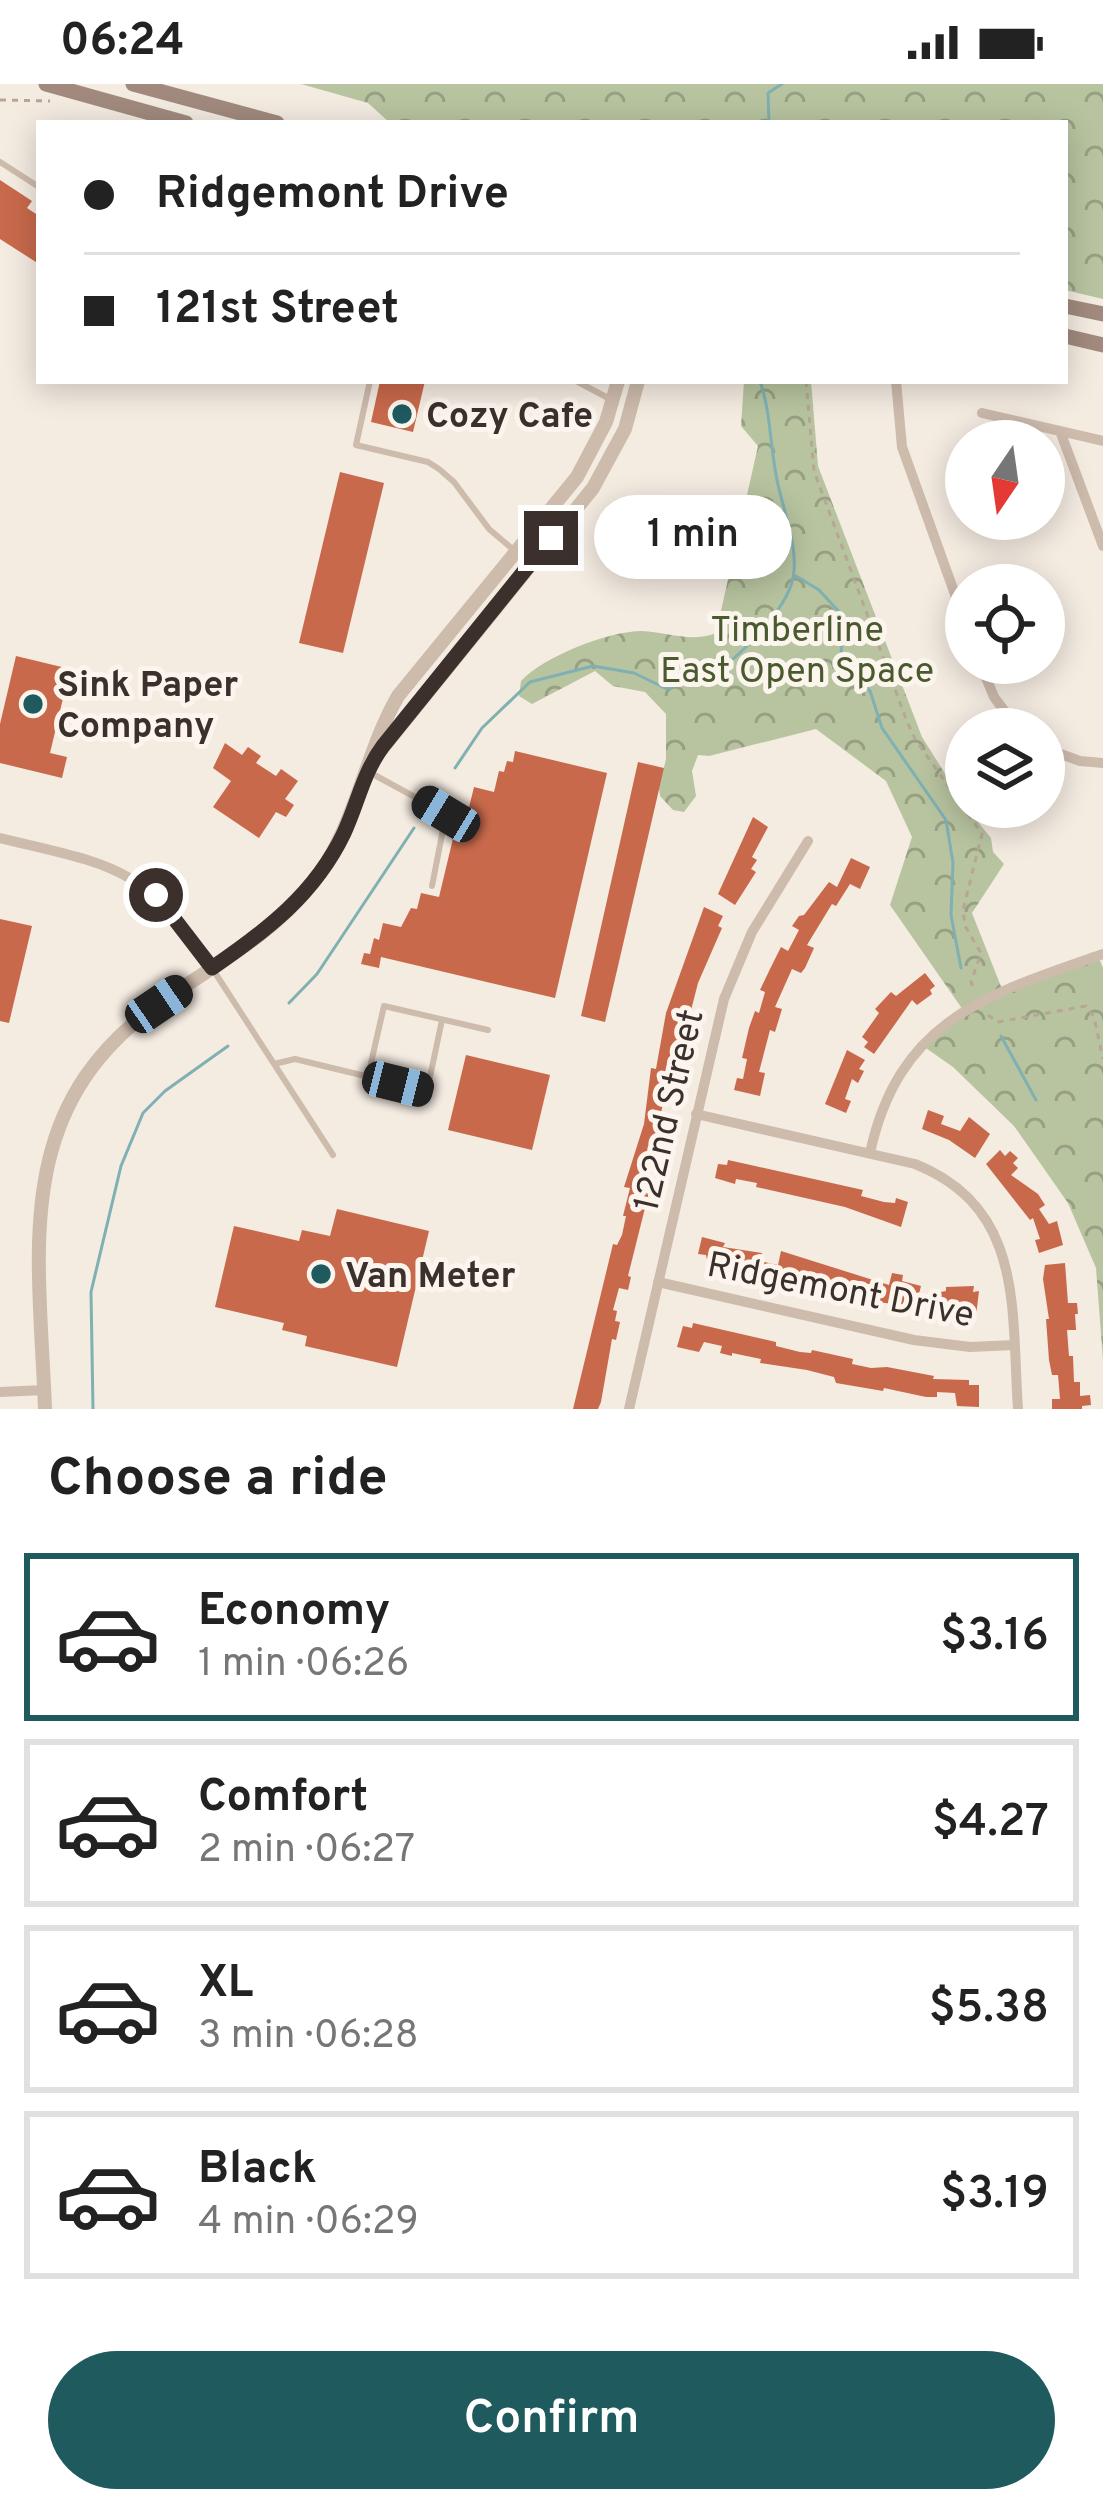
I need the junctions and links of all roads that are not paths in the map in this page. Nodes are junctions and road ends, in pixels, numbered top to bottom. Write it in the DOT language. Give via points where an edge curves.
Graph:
graph roads {
  1 [pos="46,84"];
  2 [pos="133,84"];
  3 [pos="175,120"];
  4 [pos="267,120"];
  5 [pos="0,162"];
  6 [pos="36,185"];
  7 [pos="1068,307"];
  8 [pos="1103,314"];
  9 [pos="1068,337"];
  10 [pos="1103,345"];
  11 [pos="369,384"];
  12 [pos="583,384"];
  13 [pos="616,384"];
  14 [pos="637,384"];
  15 [pos="896,384"];
  16 [pos="613,400"];
  17 [pos="982,413"];
  18 [pos="1012,420"];
  19 [pos="1065,432"];
  20 [pos="1103,441"];
  21 [pos="1065,444"];
  22 [pos="1103,546"];
  23 [pos="515,550"];
  24 [pos="530,564"];
  25 [pos="945,567"];
  26 [pos="1065,756"];
  27 [pos="1103,763"];
  28 [pos="366,770"];
  29 [pos="0,838"];
  30 [pos="808,841"];
  31 [pos="432,886"];
  32 [pos="1103,954"];
  33 [pos="212,968"];
  34 [pos="442,1020"];
  35 [pos="488,1030"];
  36 [pos="274,1064"];
  37 [pos="368,1076"];
  38 [pos="696,1114"];
  39 [pos="870,1153"];
  40 [pos="333,1156"];
  41 [pos="658,1282"];
  42 [pos="1014,1345"];
  43 [pos="44,1390"];
  44 [pos="0,1392"];
  45 [pos="45,1409"];
  46 [pos="629,1409"];
  47 [pos="1018,1409"];
  1 -- 3 [label="main road"];
  2 -- 4 [label="main road"];
  5 -- 6 [label="lane"];
  7 -- 8 [label="main road"];
  9 -- 10 [label="main road"];
  11 -- 23 [label="lane" via="356,445 440,469"];
  12 -- 16 [label="lane"];
  13 -- 16 [label="street"];
  14 -- 24 [label="street" via="610,460"];
  15 -- 25 [label="street" via="902,447"];
  16 -- 23 [label="street" via="577,477"];
  17 -- 18 [label="street"];
  19 -- 20 [label="street"];
  21 -- 22 [label="street"];
  23 -- 24 [label="lane"];
  23 -- 28 [label="street" via="398,695"];
  24 -- 28 [label="street"];
  26 -- 27 [label="street"];
  28 -- 31 [label="lane" via="446,814"];
  28 -- 33 [label="street" via="343,835 311,885"];
  29 -- 33 [label="street" via="122,872 171,910"];
  30 -- 38 [label="street, 122nd Street" via="736,965"];
  32 -- 39 [label="street" via="981,1000 932,1036 902,1073"];
  33 -- 36 [label="lane"];
  33 -- 43 [label="street" via="106,1050 56,1132 38,1216"];
  34 -- 35 [label="lane"];
  34 -- 37 [label="lane" via="384,1006"];
  34 -- 37 [label="lane" via="427,1091"];
  36 -- 37 [label="lane" via="296,1059"];
  36 -- 40 [label="lane"];
  38 -- 39 [label="street"];
  38 -- 41 [label="street, 122nd Street"];
  39 -- 42 [label="street" via="934,1172 983,1212 1007,1265"];
  41 -- 42 [label="street, Ridgemont Drive" via="914,1340"];
  41 -- 46 [label="street, 122nd Street"];
  42 -- 47 [label="street"];
  43 -- 44 [label="street"];
  43 -- 45 [label="street"];
}
